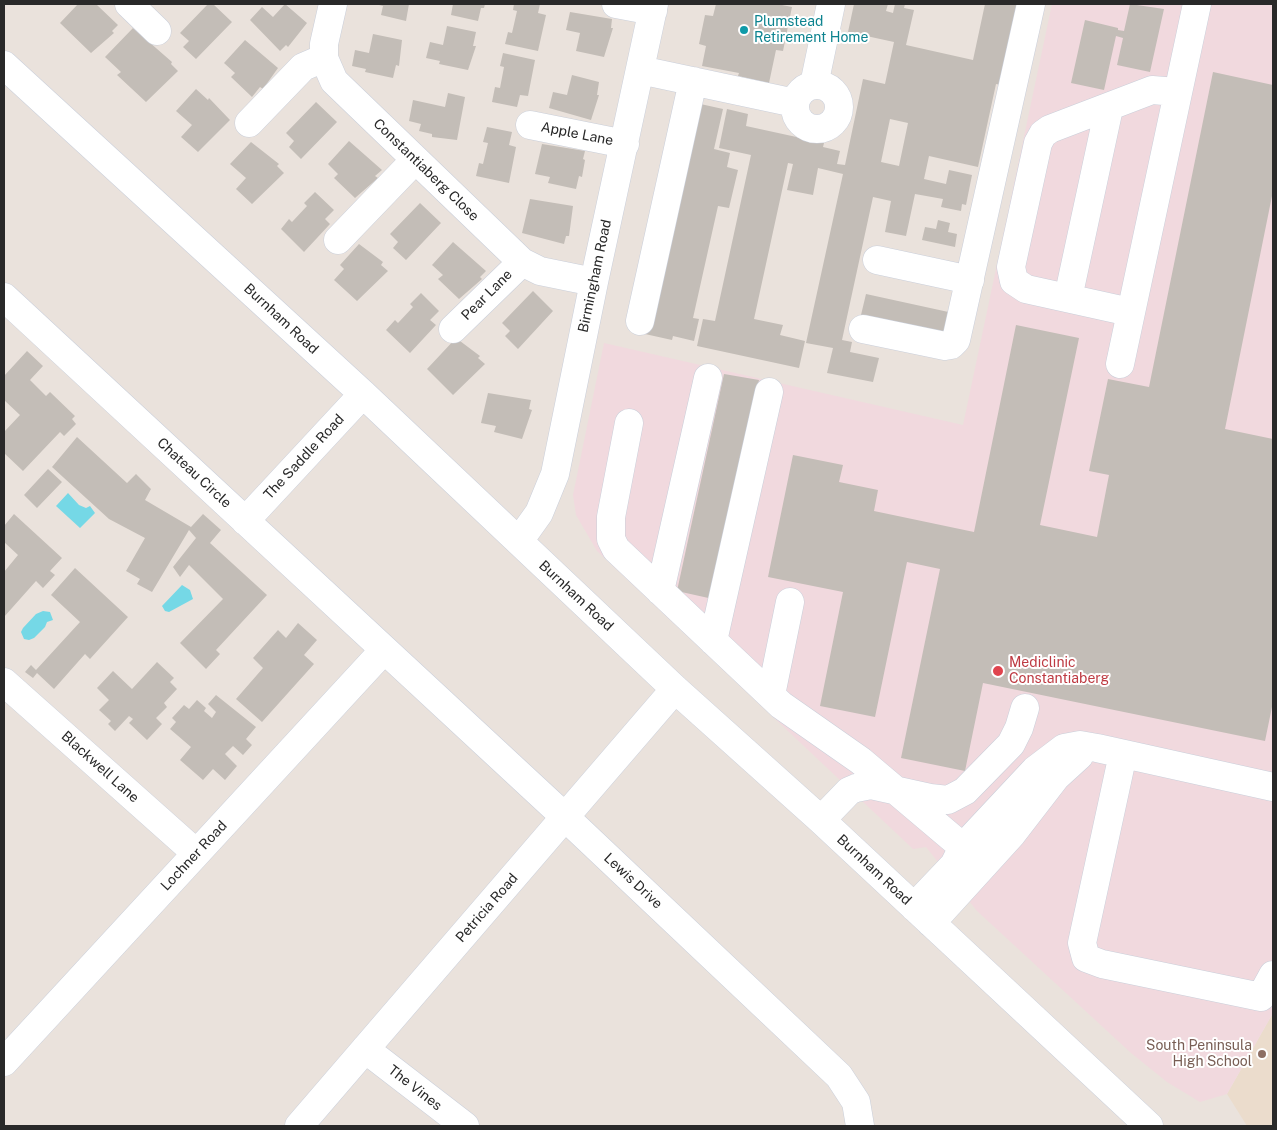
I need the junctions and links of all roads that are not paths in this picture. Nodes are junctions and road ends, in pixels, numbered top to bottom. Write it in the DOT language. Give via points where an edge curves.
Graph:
graph roads {
  1 [pos="129,4"];
  2 [pos="333,4"];
  3 [pos="616,4"];
  4 [pos="831,4"];
  5 [pos="1031,4"];
  6 [pos="1197,4"];
  7 [pos="654,8"];
  8 [pos="157,31"];
  9 [pos="324,58"];
  10 [pos="4,65"];
  11 [pos="640,70"];
  12 [pos="693,81"];
  13 [pos="1177,92"];
  14 [pos="1109,108"];
  15 [pos="249,123"];
  16 [pos="530,125"];
  17 [pos="625,144"];
  18 [pos="415,160"];
  19 [pos="338,240"];
  20 [pos="877,260"];
  21 [pos="522,262"];
  22 [pos="970,280"];
  23 [pos="594,282"];
  24 [pos="4,297"];
  25 [pos="1068,298"];
  26 [pos="1130,312"];
  27 [pos="640,321"];
  28 [pos="453,329"];
  29 [pos="863,329"];
  30 [pos="1120,364"];
  31 [pos="708,378"];
  32 [pos="769,392"];
  33 [pos="362,394"];
  34 [pos="629,423"];
  35 [pos="245,521"];
  36 [pos="519,542"];
  37 [pos="660,591"];
  38 [pos="790,602"];
  39 [pos="713,641"];
  40 [pos="384,650"];
  41 [pos="4,682"];
  42 [pos="675,689"];
  43 [pos="771,695"];
  44 [pos="1025,708"];
  45 [pos="1096,748"];
  46 [pos="1123,754"];
  47 [pos="1273,787"];
  48 [pos="895,790"];
  49 [pos="565,817"];
  50 [pos="821,820"];
  51 [pos="963,846"];
  52 [pos="196,853"];
  53 [pos="984,865"];
  54 [pos="922,915"];
  55 [pos="1273,975"];
  56 [pos="365,1049"];
  57 [pos="4,1062"];
  58 [pos="299,1126"];
  59 [pos="465,1126"];
  60 [pos="860,1126"];
  61 [pos="1150,1126"];
  1 -- 8 [label="street"];
  2 -- 9 [label="street, Constantiaberg Close"];
  3 -- 7 [label="street"];
  4 -- 12 [label="street" via="804,94"];
  5 -- 22 [label="street"];
  6 -- 13 [label="street"];
  7 -- 11 [label="street, Birmingham Road"];
  9 -- 15 [label="street" via="303,67"];
  9 -- 18 [label="street, Constantiaberg Close" via="334,81"];
  10 -- 33 [label="street, Burnham Road"];
  11 -- 12 [label="street"];
  11 -- 17 [label="street, Birmingham Road"];
  12 -- 27 [label="street"];
  13 -- 14 [label="street" via="1152,90"];
  13 -- 26 [label="street"];
  14 -- 25 [label="street"];
  14 -- 25 [label="street" via="1046,131 1036,152 1011,274 1026,290"];
  16 -- 17 [label="street, Apple Lane"];
  17 -- 23 [label="street, Birmingham Road"];
  18 -- 19 [label="street"];
  18 -- 21 [label="street, Constantiaberg Close"];
  20 -- 22 [label="street"];
  21 -- 23 [label="street, Constantiaberg Close" via="540,271"];
  21 -- 28 [label="street, Pear Lane"];
  22 -- 29 [label="street" via="956,340 951,345 935,345"];
  23 -- 36 [label="street, Birmingham Road" via="555,474 540,513"];
  24 -- 35 [label="street, Chateau Circle"];
  25 -- 26 [label="street"];
  26 -- 30 [label="street"];
  31 -- 37 [label="street"];
  32 -- 39 [label="street"];
  33 -- 35 [label="street, The Saddle Road"];
  33 -- 36 [label="street, Burnham Road"];
  34 -- 37 [label="street" via="611,517 611,539 616,549"];
  35 -- 40 [label="street, Chateau Circle"];
  36 -- 42 [label="street, Burnham Road"];
  37 -- 39 [label="street"];
  38 -- 43 [label="street"];
  39 -- 43 [label="street"];
  40 -- 49 [label="street, Lewis Drive"];
  40 -- 52 [label="street, Lochner Road"];
  41 -- 52 [label="street, Blackwell Lane"];
  42 -- 49 [label="street, Petricia Road"];
  42 -- 50 [label="street, Burnham Road"];
  43 -- 48 [label="street" via="796,717 847,750"];
  44 -- 48 [label="street" via="1011,744 965,792 948,800"];
  45 -- 46 [label="street"];
  45 -- 51 [label="street" via="1080,745 1064,748 1053,755"];
  45 -- 53 [label="street" via="1066,766"];
  46 -- 47 [label="street"];
  46 -- 55 [label="street" via="1082,943 1086,958 1261,997"];
  48 -- 50 [label="street" via="871,785 856,788"];
  48 -- 51 [label="street"];
  49 -- 56 [label="street, Petricia Road"];
  49 -- 60 [label="street, Lewis Drive" via="839,1076 856,1102"];
  50 -- 54 [label="street, Burnham Road"];
  51 -- 53 [label="street"];
  51 -- 54 [label="street"];
  52 -- 57 [label="street, Lochner Road"];
  53 -- 54 [label="street"];
  54 -- 61 [label="street, Burnham Road"];
  56 -- 58 [label="street, Petricia Road"];
  56 -- 59 [label="street, The Vines"];
}
